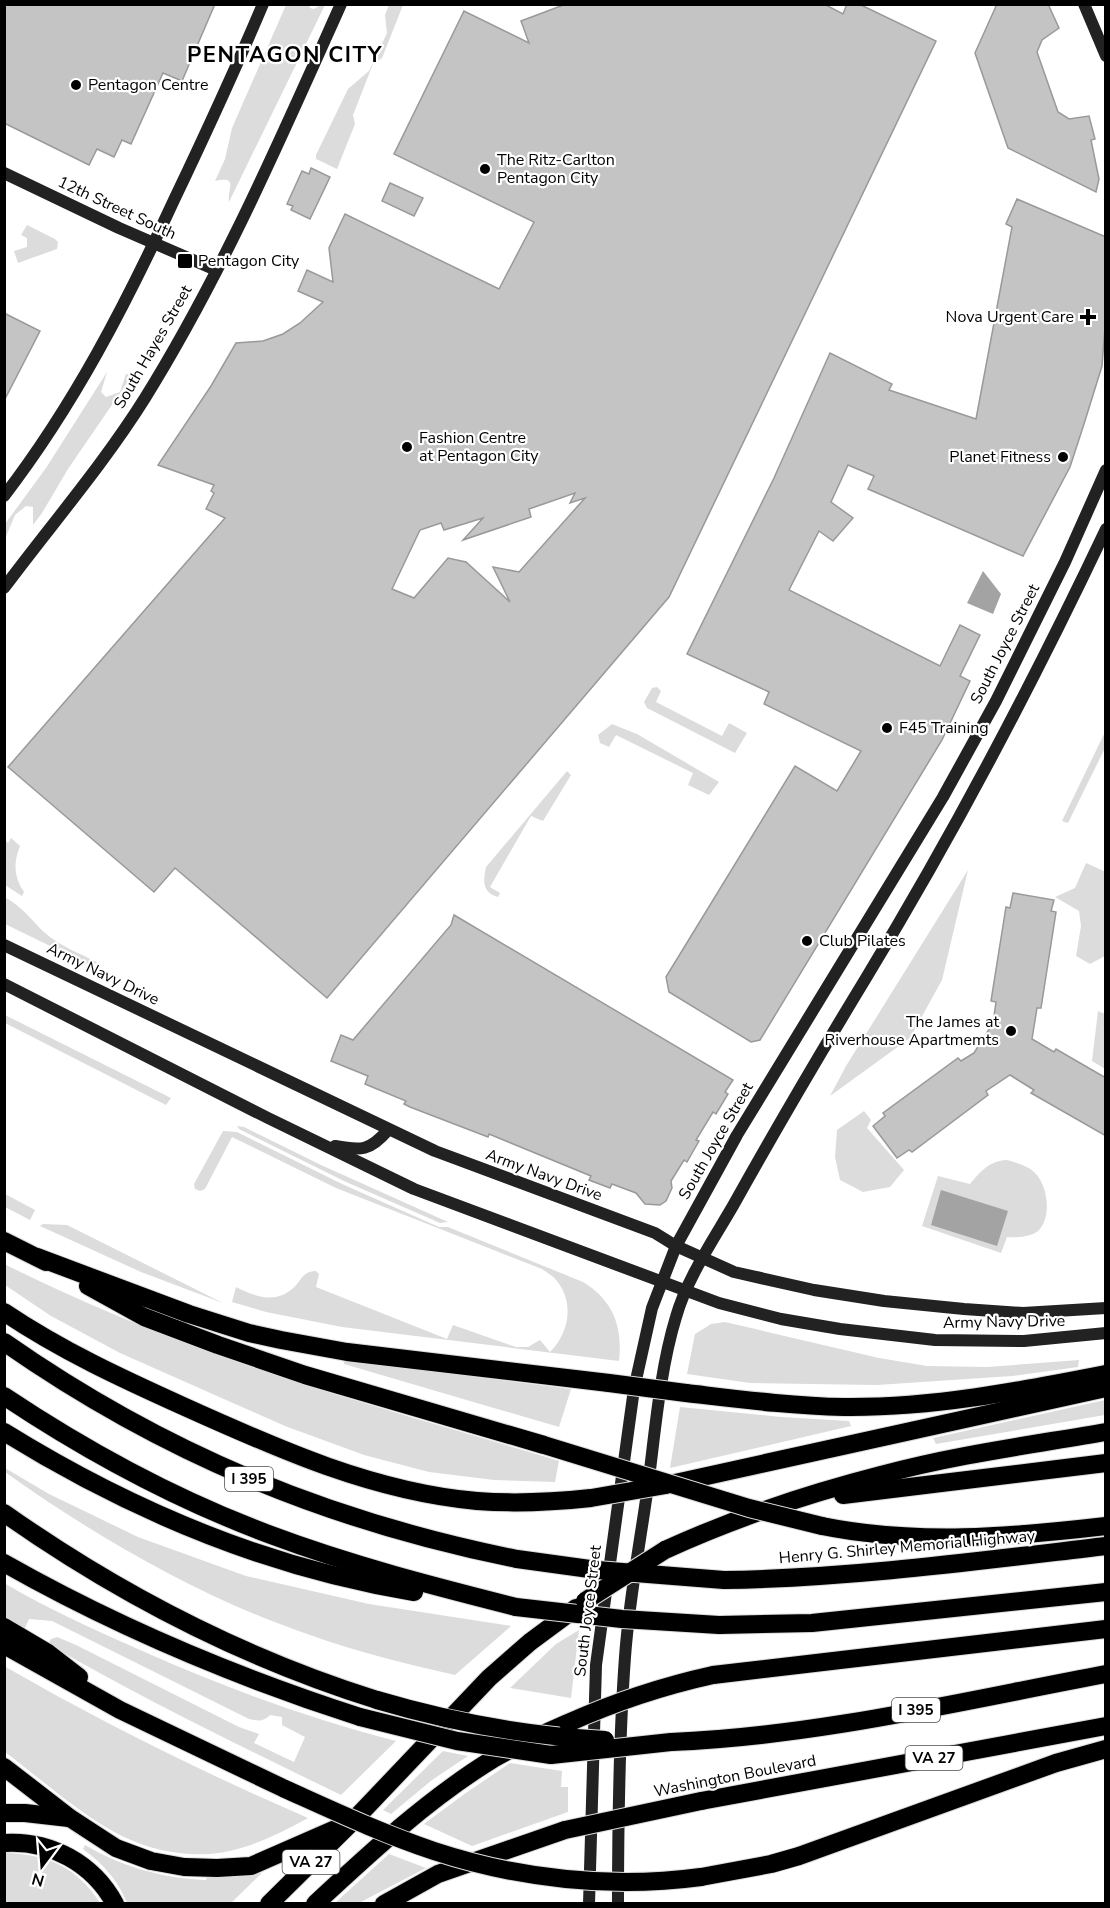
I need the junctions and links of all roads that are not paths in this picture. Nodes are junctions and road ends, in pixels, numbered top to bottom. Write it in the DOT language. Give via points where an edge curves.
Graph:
graph roads {
  1 [pos="263,4"];
  2 [pos="341,4"];
  3 [pos="1085,5"];
  4 [pos="1106,56"];
  5 [pos="4,173"];
  6 [pos="154,244"];
  7 [pos="216,270"];
  8 [pos="1106,470"];
  9 [pos="4,496"];
  10 [pos="1106,529"];
  11 [pos="4,588"];
  12 [pos="4,945"];
  13 [pos="4,984"];
  14 [pos="388,1130"];
  15 [pos="313,1141"];
  16 [pos="4,1241"];
  17 [pos="676,1246"];
  18 [pos="37,1257"];
  19 [pos="704,1258"];
  20 [pos="662,1281"];
  21 [pos="686,1290"];
  22 [pos="1106,1308"];
  23 [pos="4,1312"];
  24 [pos="1106,1333"];
  25 [pos="4,1342"];
  26 [pos="1106,1374"];
  27 [pos="1106,1388"];
  28 [pos="4,1396"];
  29 [pos="4,1432"];
  30 [pos="1106,1432"];
  31 [pos="1106,1463"];
  32 [pos="797,1500"];
  33 [pos="4,1513"];
  34 [pos="1106,1526"];
  35 [pos="1106,1546"];
  36 [pos="4,1563"];
  37 [pos="1106,1592"];
  38 [pos="516,1606"];
  39 [pos="4,1627"];
  40 [pos="1106,1629"];
  41 [pos="4,1646"];
  42 [pos="1106,1674"];
  43 [pos="120,1710"];
  44 [pos="1106,1726"];
  45 [pos="671,1742"];
  46 [pos="1106,1749"];
  47 [pos="4,1767"];
  48 [pos="4,1813"];
  49 [pos="70,1818"];
  50 [pos="353,1821"];
  51 [pos="4,1843"];
  52 [pos="115,1904"];
  53 [pos="269,1904"];
  54 [pos="315,1904"];
  55 [pos="384,1904"];
  56 [pos="589,1904"];
  57 [pos="618,1904"];
  1 -- 6 [label="main road"];
  2 -- 7 [label="main road, South Hayes Street"];
  3 -- 4 [label="main road"];
  5 -- 6 [label="main road, 12th Street South"];
  6 -- 7 [label="main road, 12th Street South"];
  6 -- 9 [label="main road" via="82,381 31,462"];
  7 -- 11 [label="main road, South Hayes Street" via="133,416"];
  8 -- 17 [label="main road, South Joyce Street" via="996,701 918,839 747,1118"];
  10 -- 19 [label="main road" via="1042,662 951,834 793,1098"];
  12 -- 14 [label="main road, Army Navy Drive"];
  13 -- 15 [label="main road, Army Navy Drive"];
  14 -- 15 [label="main road" via="377,1143 360,1149"];
  14 -- 17 [label="main road, Army Navy Drive" via="493,1174 655,1233"];
  15 -- 20 [label="main road, Army Navy Drive" via="414,1189"];
  16 -- 18 [label="highway"];
  17 -- 19 [label="main road, Army Navy Drive"];
  17 -- 20 [label="main road, South Joyce Street"];
  18 -- 26 [label="highway, bridge" via="189,1314 281,1340 347,1352 776,1403 878,1406 992,1396"];
  18 -- 34 [label="highway, bridge" via="144,1317 218,1345 749,1508 872,1535 927,1538"];
  19 -- 21 [label="main road"];
  19 -- 22 [label="main road, Army Navy Drive" via="734,1272 884,1301 1023,1313"];
  20 -- 21 [label="main road, Army Navy Drive"];
  20 -- 56 [label="main road, South Joyce Street" via="634,1389 596,1665"];
  21 -- 24 [label="main road, Army Navy Drive" via="719,1303 781,1318 935,1340 1024,1341"];
  21 -- 57 [label="main road" via="676,1314 664,1372 625,1653 618,1780"];
  23 -- 27 [label="highway, bridge" via="112,1374 278,1448 396,1488 476,1501 591,1498 666,1485"];
  25 -- 35 [label="highway, Henry G. Shirley Memorial Highway / I 395, bridge" via="110,1409 238,1474 368,1522 517,1559 724,1580 772,1579 860,1574"];
  28 -- 38 [label="highway" via="133,1473 221,1515 357,1565"];
  29 -- 38 [label="highway" via="125,1499 261,1555 360,1582"];
  30 -- 32 [label="highway" via="881,1474"];
  31 -- 32 [label="highway, VA 27"];
  32 -- 50 [label="highway, VA 27, bridge" via="743,1517 666,1550 585,1601 489,1678"];
  33 -- 45 [label="highway, I 395, bridge" via="75,1561 177,1618 291,1670 376,1700 456,1721 537,1734"];
  36 -- 45 [label="highway, bridge" via="172,1648 360,1717 457,1741 551,1755"];
  37 -- 38 [label="highway, bridge" via="822,1622 719,1625 622,1619"];
  39 -- 43 [label="highway" via="48,1653"];
  40 -- 54 [label="highway, bridge" via="713,1675 637,1696 568,1722 494,1759 434,1800"];
  41 -- 43 [label="highway"];
  42 -- 45 [label="highway, I 395" via="818,1728 726,1740"];
  43 -- 46 [label="highway, bridge" via="285,1790 404,1840 488,1866 608,1882 701,1877 771,1864"];
  44 -- 55 [label="highway, Washington Boulevard / VA 27, bridge" via="565,1830 438,1874"];
  47 -- 49 [label="highway"];
  48 -- 49 [label="highway"];
  49 -- 50 [label="highway" via="116,1848 151,1861 217,1868 251,1866"];
  50 -- 53 [label="highway, VA 27"];
  51 -- 52 [label="highway" via="30,1844 63,1854 93,1874"];
}
